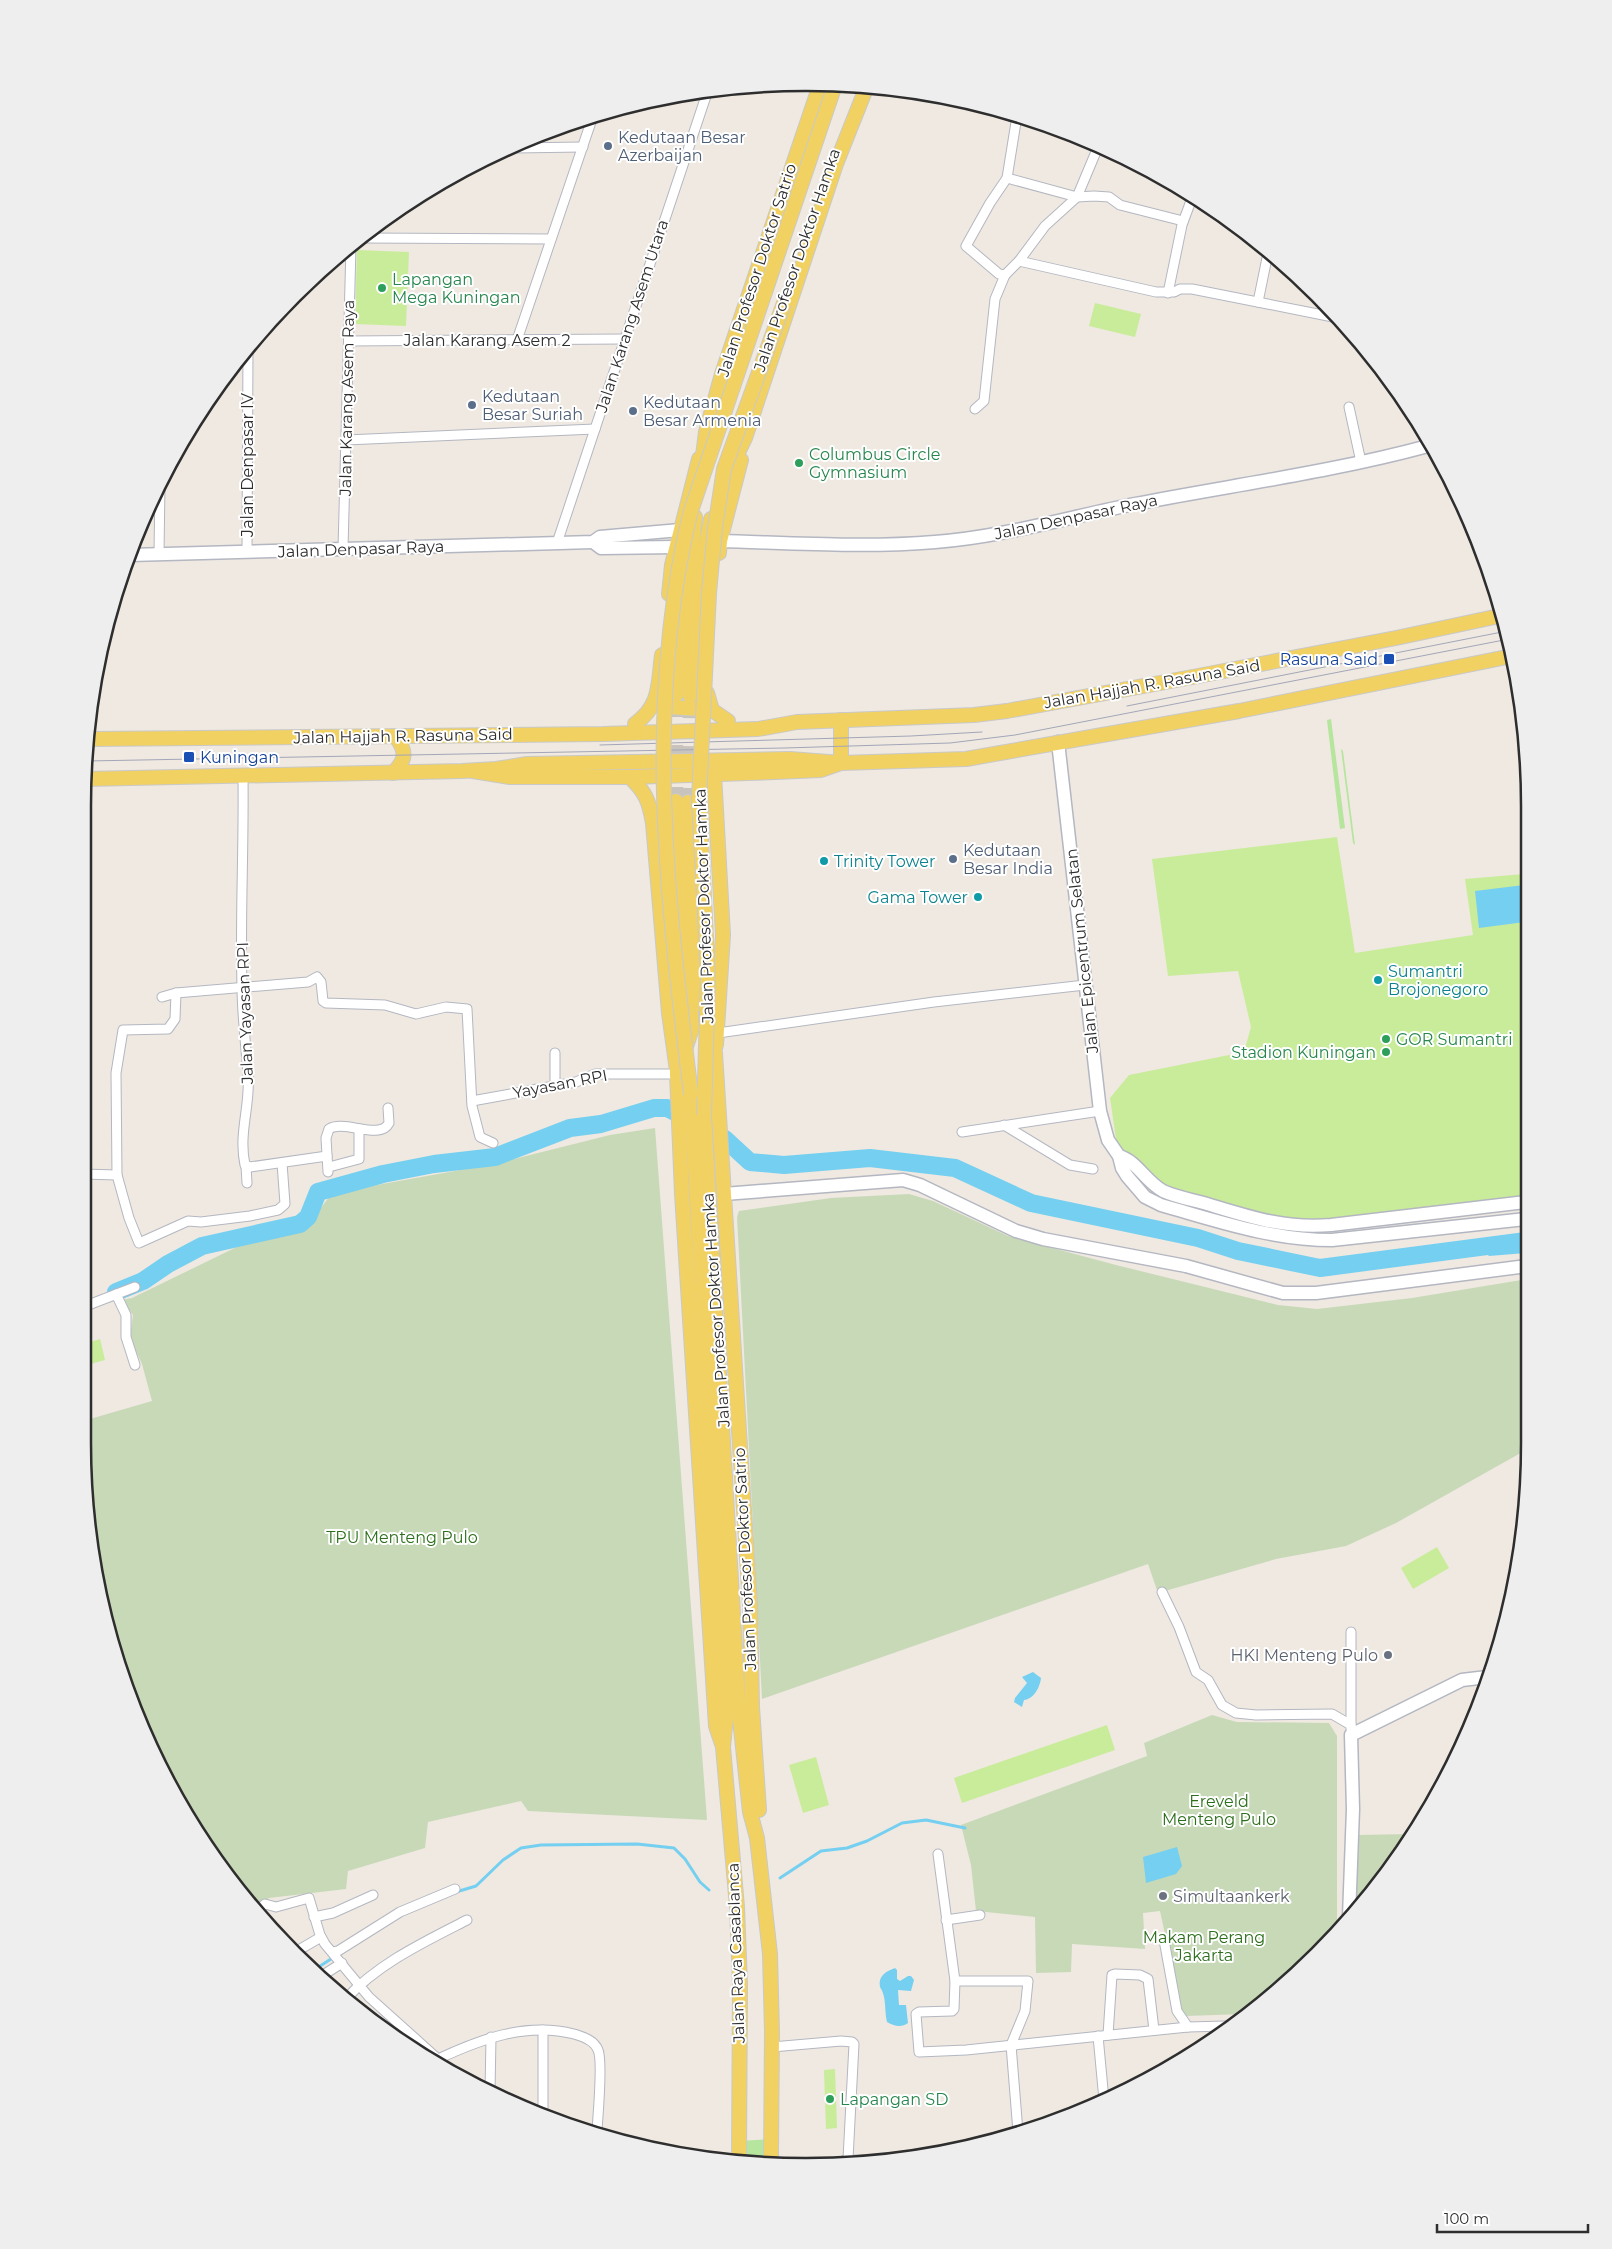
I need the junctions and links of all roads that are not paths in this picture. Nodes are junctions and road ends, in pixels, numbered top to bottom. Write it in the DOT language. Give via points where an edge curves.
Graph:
graph roads {
  1 [pos="818,92"];
  2 [pos="832,92"];
  3 [pos="855,93"];
  4 [pos="864,94"];
  5 [pos="705,98"];
  6 [pos="1016,123"];
  7 [pos="590,125"];
  8 [pos="582,147"];
  9 [pos="528,148"];
  10 [pos="1095,153"];
  11 [pos="1007,178"];
  12 [pos="1078,197"];
  13 [pos="1190,204"];
  14 [pos="1184,222"];
  15 [pos="372,238"];
  16 [pos="551,239"];
  17 [pos="351,256"];
  18 [pos="1267,260"];
  19 [pos="1019,261"];
  20 [pos="1004,275"];
  21 [pos="1168,293"];
  22 [pos="1258,302"];
  23 [pos="1324,315"];
  24 [pos="625,339"];
  25 [pos="517,340"];
  26 [pos="349,341"];
  27 [pos="248,360"];
  28 [pos="1348,407"];
  29 [pos="975,409"];
  30 [pos="595,429"];
  31 [pos="706,432"];
  32 [pos="745,438"];
  33 [pos="346,440"];
  34 [pos="1424,447"];
  35 [pos="1361,462"];
  36 [pos="160,502"];
  37 [pos="680,530"];
  38 [pos="720,541"];
  39 [pos="593,542"];
  40 [pos="557,543"];
  41 [pos="676,548"];
  42 [pos="344,549"];
  43 [pos="247,552"];
  44 [pos="159,554"];
  45 [pos="137,555"];
  46 [pos="1495,617"];
  47 [pos="1505,657"];
  48 [pos="658,687"];
  49 [pos="707,693"];
  50 [pos="841,720"];
  51 [pos="728,721"];
  52 [pos="797,722"];
  53 [pos="635,724"];
  54 [pos="536,735"];
  55 [pos="396,737"];
  56 [pos="95,739"];
  57 [pos="1058,742"];
  58 [pos="841,762"];
  59 [pos="473,771"];
  60 [pos="393,773"];
  61 [pos="714,774"];
  62 [pos="243,777"];
  63 [pos="630,777"];
  64 [pos="92,779"];
  65 [pos="715,808"];
  66 [pos="653,823"];
  67 [pos="1085,985"];
  68 [pos="242,988"];
  69 [pos="176,993"];
  70 [pos="162,997"];
  71 [pos="718,1033"];
  72 [pos="555,1053"];
  73 [pos="715,1053"];
  74 [pos="677,1074"];
  75 [pos="555,1085"];
  76 [pos="472,1101"];
  77 [pos="388,1108"];
  78 [pos="1100,1111"];
  79 [pos="1004,1125"];
  80 [pos="359,1129"];
  81 [pos="962,1132"];
  82 [pos="493,1143"];
  83 [pos="328,1156"];
  84 [pos="1119,1156"];
  85 [pos="282,1163"];
  86 [pos="246,1166"];
  87 [pos="1137,1168"];
  88 [pos="1093,1169"];
  89 [pos="91,1174"];
  90 [pos="118,1175"];
  91 [pos="1126,1176"];
  92 [pos="247,1183"];
  93 [pos="724,1194"];
  94 [pos="1521,1203"];
  95 [pos="1521,1220"];
  96 [pos="1252,1224"];
  97 [pos="1521,1267"];
  98 [pos="135,1287"];
  99 [pos="116,1294"];
  100 [pos="91,1304"];
  101 [pos="134,1365"];
  102 [pos="1162,1592"];
  103 [pos="1351,1632"];
  104 [pos="1481,1678"];
  105 [pos="732,1702"];
  106 [pos="1351,1730"];
  107 [pos="723,1747"];
  108 [pos="757,1838"];
  109 [pos="938,1854"];
  110 [pos="455,1889"];
  111 [pos="373,1895"];
  112 [pos="263,1906"];
  113 [pos="1348,1907"];
  114 [pos="980,1915"];
  115 [pos="314,1917"];
  116 [pos="467,1920"];
  117 [pos="946,1920"];
  118 [pos="321,1937"];
  119 [pos="1164,1940"];
  120 [pos="301,1948"];
  121 [pos="336,1957"];
  122 [pos="325,1971"];
  123 [pos="956,1981"];
  124 [pos="360,1986"];
  125 [pos="352,1994"];
  126 [pos="1218,2026"];
  127 [pos="1188,2027"];
  128 [pos="543,2030"];
  129 [pos="1154,2030"];
  130 [pos="1103,2036"];
  131 [pos="491,2037"];
  132 [pos="416,2042"];
  133 [pos="1011,2045"];
  134 [pos="772,2047"];
  135 [pos="444,2059"];
  136 [pos="490,2084"];
  137 [pos="1104,2092"];
  138 [pos="543,2107"];
  139 [pos="1017,2125"];
  140 [pos="597,2126"];
  141 [pos="739,2154"];
  142 [pos="846,2156"];
  143 [pos="771,2157"];
  1 -- 31 [label="main road, Jalan Profesor Doktor Satrio" via="742,314"];
  2 -- 105 [label="main road, Jalan Profesor Doktor Hamka, bridge" via="690,514 679,564 665,678 665,846 675,970 691,1094"];
  3 -- 105 [label="main road, Jalan Profesor Doktor Hamka, bridge" via="724,469 709,593 700,799 708,977 704,1115"];
  4 -- 32 [label="main road, Jalan Profesor Doktor Satrio" via="836,164"];
  5 -- 24 [label="street, Jalan Karang Asem Utara"];
  6 -- 11 [label="street"];
  7 -- 8 [label="street"];
  8 -- 9 [label="street"];
  8 -- 16 [label="street"];
  10 -- 12 [label="street"];
  11 -- 12 [label="street"];
  11 -- 20 [label="street" via="966,247"];
  12 -- 14 [label="street" via="1109,197 1120,205"];
  12 -- 19 [label="street" via="1045,226"];
  13 -- 14 [label="street"];
  14 -- 21 [label="street"];
  15 -- 16 [label="street"];
  16 -- 25 [label="street"];
  17 -- 26 [label="street, Jalan Karang Asem Raya"];
  18 -- 22 [label="street"];
  19 -- 20 [label="street"];
  19 -- 21 [label="street"];
  20 -- 29 [label="street" via="995,299 984,401"];
  21 -- 22 [label="street" via="1187,288"];
  22 -- 23 [label="street"];
  24 -- 25 [label="street, Jalan Karang Asem 2"];
  24 -- 30 [label="street, Jalan Karang Asem Utara"];
  25 -- 26 [label="street, Jalan Karang Asem 2"];
  26 -- 33 [label="street, Jalan Karang Asem Raya"];
  27 -- 43 [label="street, Jalan Denpasar IV"];
  28 -- 35 [label="street"];
  30 -- 33 [label="street"];
  30 -- 40 [label="street, Jalan Karang Asem Utara"];
  31 -- 32 [label="main road, Jalan Profesor Doktor Satrio" via="683,696 710,520 716,499"];
  31 -- 37 [label="main road"];
  32 -- 38 [label="main road"];
  33 -- 42 [label="street, Jalan Karang Asem Raya"];
  34 -- 35 [label="street, Jalan Denpasar Raya"];
  35 -- 38 [label="street, Jalan Denpasar Raya" via="983,536 935,542 827,546"];
  36 -- 44 [label="street"];
  37 -- 39 [label="street, Jalan Denpasar Raya" via="600,537"];
  37 -- 41 [label="main road"];
  38 -- 49 [label="main road"];
  39 -- 40 [label="street, Jalan Denpasar Raya"];
  39 -- 41 [label="street, Jalan Denpasar Raya" via="601,548"];
  40 -- 42 [label="street, Jalan Denpasar Raya"];
  41 -- 48 [label="main road"];
  42 -- 43 [label="street, Jalan Denpasar Raya"];
  43 -- 44 [label="street, Jalan Denpasar Raya"];
  44 -- 45 [label="street, Jalan Denpasar Raya"];
  46 -- 50 [label="main road, Jalan Hajjah R. Rasuna Said" via="1007,711 930,718"];
  47 -- 57 [label="main road, Jalan Hajjah R. Rasuna Said" via="1238,711"];
  48 -- 49 [label="main road" via="668,707 700,709 706,703"];
  48 -- 53 [label="main road" via="649,713"];
  49 -- 51 [label="main road" via="712,710"];
  50 -- 52 [label="main road, Jalan Hajjah R. Rasuna Said"];
  50 -- 58 [label="main road"];
  51 -- 52 [label="main road, Jalan Hajjah R. Rasuna Said" via="776,719"];
  51 -- 53 [label="main road, Jalan Hajjah R. Rasuna Said"];
  52 -- 54 [label="main road, Jalan Hajjah R. Rasuna Said" via="758,729"];
  53 -- 54 [label="main road, Jalan Hajjah R. Rasuna Said" via="562,727"];
  54 -- 55 [label="main road, Jalan Hajjah R. Rasuna Said"];
  55 -- 56 [label="main road, Jalan Hajjah R. Rasuna Said"];
  55 -- 60 [label="main road" via="405,755"];
  57 -- 58 [label="main road, Jalan Hajjah R. Rasuna Said" via="966,759"];
  57 -- 67 [label="street, Jalan Epicentrum Selatan"];
  58 -- 59 [label="main road, Jalan Hajjah R. Rasuna Said" via="790,759 528,764"];
  58 -- 61 [label="main road, Jalan Hajjah R. Rasuna Said" via="821,770"];
  59 -- 60 [label="main road, Jalan Hajjah R. Rasuna Said"];
  59 -- 63 [label="main road, Jalan Hajjah R. Rasuna Said" via="510,777"];
  60 -- 62 [label="main road, Jalan Hajjah R. Rasuna Said"];
  61 -- 63 [label="main road, Jalan Hajjah R. Rasuna Said"];
  61 -- 65 [label="main road"];
  62 -- 64 [label="main road, Jalan Hajjah R. Rasuna Said"];
  62 -- 68 [label="street, Jalan Yayasan RPI"];
  63 -- 66 [label="main road" via="648,800"];
  65 -- 66 [label="main road" via="705,796 668,794 657,808"];
  65 -- 71 [label="main road" via="723,935"];
  66 -- 74 [label="main road"];
  67 -- 71 [label="street" via="934,1002"];
  67 -- 78 [label="street, Jalan Epicentrum Selatan"];
  68 -- 69 [label="street"];
  68 -- 76 [label="street" via="308,982 317,977 326,1003 385,1005 416,1014 446,1008 467,1009"];
  68 -- 86 [label="street, Jalan Yayasan RPI" via="248,1074 243,1131"];
  69 -- 70 [label="street"];
  69 -- 90 [label="street" via="175,1019 168,1029 123,1030 116,1073"];
  71 -- 73 [label="main road"];
  72 -- 75 [label="street"];
  73 -- 74 [label="main road, Jalan Profesor Doktor Satrio" via="702,1005 682,802 692,1028"];
  73 -- 93 [label="main road, Jalan Profesor Doktor Satrio"];
  74 -- 75 [label="street, Yayasan RPI" via="595,1074 576,1082"];
  74 -- 107 [label="main road, Jalan Profesor Doktor Satrio" via="685,1256 712,1670 716,1726"];
  75 -- 76 [label="street, Yayasan RPI"];
  76 -- 82 [label="street" via="480,1137"];
  77 -- 80 [label="street" via="390,1118 387,1127"];
  78 -- 79 [label="street"];
  78 -- 84 [label="street, Jalan Epicentrum Selatan" via="1108,1140"];
  79 -- 81 [label="street"];
  79 -- 88 [label="street" via="1070,1164"];
  80 -- 83 [label="street" via="340,1124 330,1127 327,1134"];
  80 -- 83 [label="street" via="359,1160 328,1170"];
  83 -- 85 [label="street"];
  84 -- 87 [label="street" via="1129,1159"];
  84 -- 91 [label="street, Jalan Epicentrum Selatan"];
  85 -- 86 [label="street"];
  85 -- 90 [label="street" via="285,1204 278,1210 201,1222 188,1221 140,1243 129,1218"];
  86 -- 92 [label="street, Jalan Yayasan RPI"];
  87 -- 91 [label="street"];
  87 -- 96 [label="street" via="1164,1192"];
  89 -- 90 [label="street"];
  91 -- 96 [label="street" via="1145,1197 1161,1205"];
  93 -- 97 [label="street" via="903,1180 1027,1234 1186,1266 1293,1294"];
  93 -- 108 [label="main road, Jalan Profesor Doktor Satrio" via="750,1604 759,1813"];
  94 -- 96 [label="street" via="1315,1226"];
  95 -- 96 [label="street" via="1332,1240 1287,1238"];
  98 -- 99 [label="street"];
  99 -- 100 [label="street"];
  99 -- 101 [label="street" via="126,1315 126,1337"];
  102 -- 106 [label="street" via="1196,1672 1208,1680 1222,1705 1236,1713 1256,1715 1332,1714"];
  103 -- 106 [label="street"];
  104 -- 106 [label="street" via="1462,1680"];
  105 -- 107 [label="main road, Jalan Profesor Doktor Hamka" via="726,1717"];
  105 -- 108 [label="main road, Jalan Profesor Doktor Hamka"];
  106 -- 113 [label="street" via="1353,1809"];
  107 -- 141 [label="main road, Jalan Raya Casablanca" via="737,1907"];
  108 -- 134 [label="main road, Jalan Raya Casablanca" via="770,1954"];
  109 -- 117 [label="street"];
  110 -- 121 [label="street" via="400,1912 338,1951"];
  111 -- 115 [label="street" via="333,1913"];
  112 -- 115 [label="street" via="276,1907 308,1898"];
  114 -- 117 [label="street"];
  115 -- 118 [label="street"];
  116 -- 124 [label="street" via="408,1951"];
  117 -- 123 [label="street"];
  118 -- 120 [label="street"];
  118 -- 121 [label="street"];
  119 -- 127 [label="street" via="1176,2011"];
  121 -- 122 [label="street"];
  121 -- 124 [label="street"];
  123 -- 133 [label="street" via="1027,1980 1025,2011"];
  123 -- 133 [label="street" via="952,2011 916,2014 919,2052"];
  124 -- 125 [label="street"];
  124 -- 132 [label="street"];
  126 -- 127 [label="street"];
  127 -- 129 [label="street"];
  128 -- 131 [label="street"];
  128 -- 138 [label="street"];
  128 -- 140 [label="street" via="583,2037 594,2042 599,2050"];
  129 -- 130 [label="street"];
  129 -- 130 [label="street" via="1148,1979 1140,1975 1115,1974 1112,1975"];
  130 -- 133 [label="street"];
  130 -- 137 [label="street"];
  131 -- 135 [label="street" via="471,2043"];
  131 -- 136 [label="street"];
  133 -- 139 [label="street"];
  134 -- 142 [label="street" via="840,2041 854,2044"];
  134 -- 143 [label="main road, Jalan Raya Casablanca"];
}
